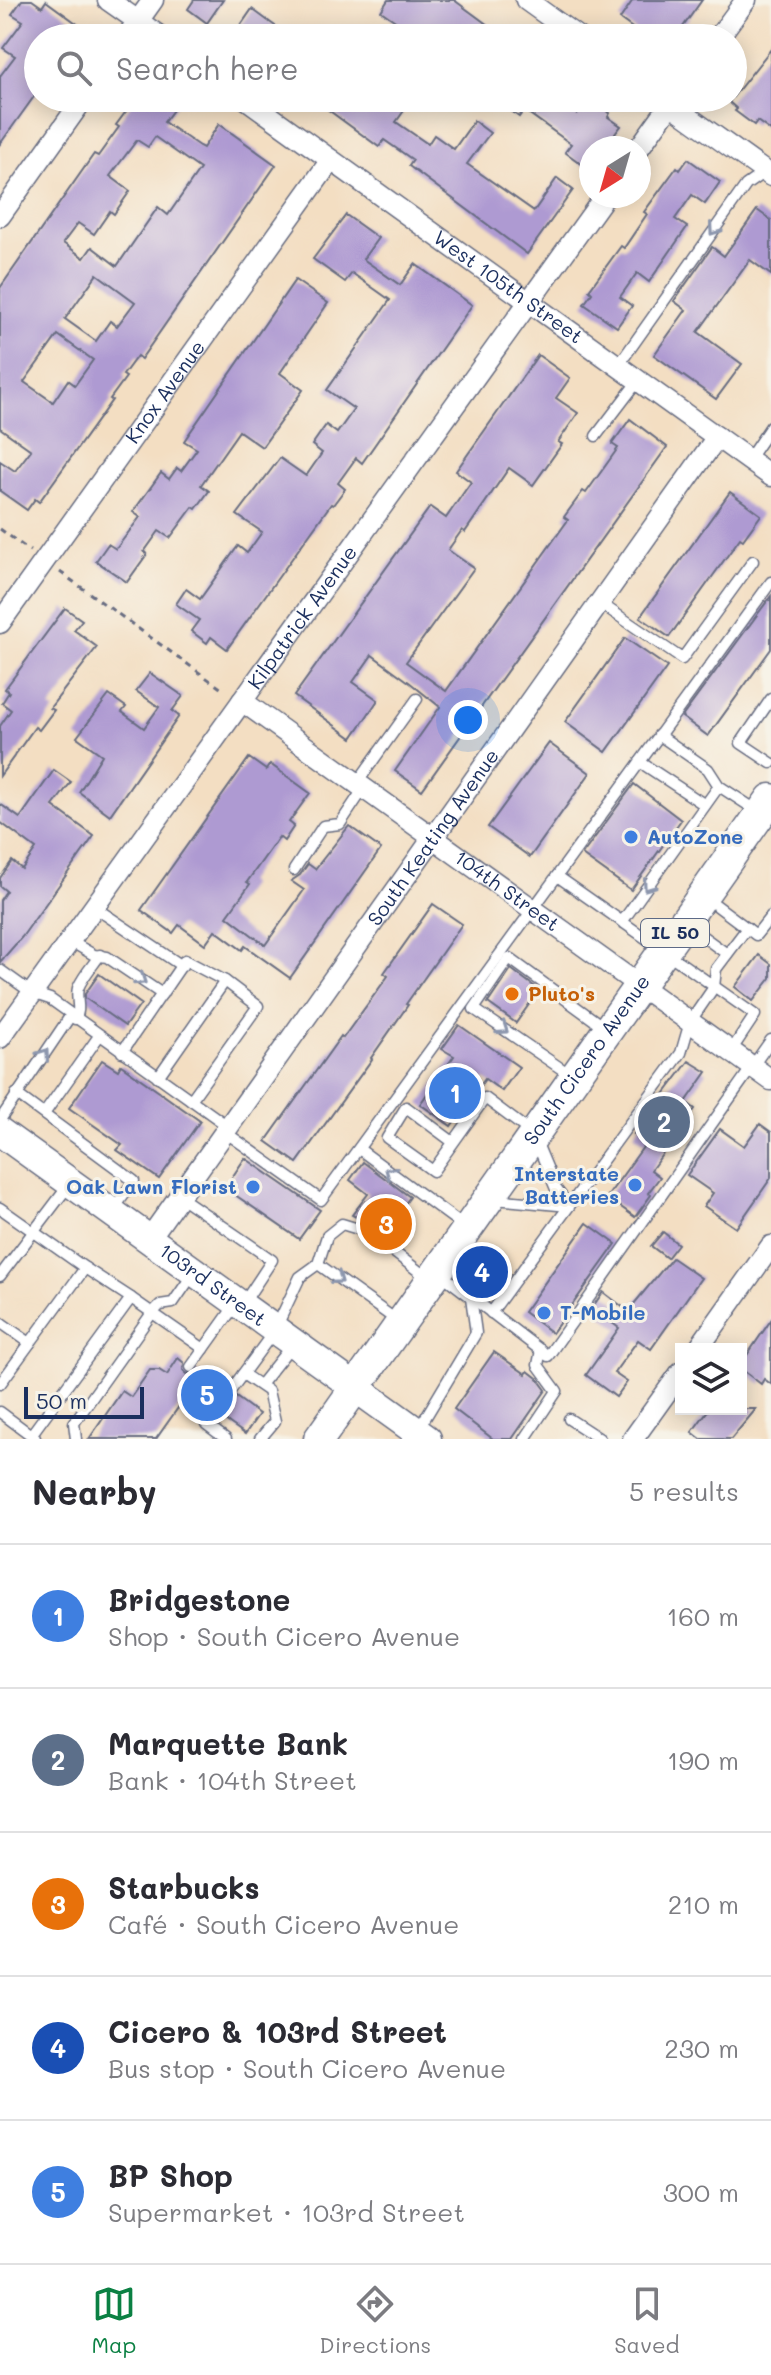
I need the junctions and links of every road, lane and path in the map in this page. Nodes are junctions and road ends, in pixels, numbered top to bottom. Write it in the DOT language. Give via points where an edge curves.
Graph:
graph roads {
  1 [pos="108,0"];
  2 [pos="153,0"];
  3 [pos="526,0"];
  4 [pos="746,0"];
  5 [pos="127,24"];
  6 [pos="136,24"];
  7 [pos="559,24"];
  8 [pos="728,24"];
  9 [pos="74,112"];
  10 [pos="264,112"];
  11 [pos="662,112"];
  12 [pos="686,112"];
  13 [pos="646,136"];
  14 [pos="331,160"];
  15 [pos="769,171"];
  16 [pos="596,208"];
  17 [pos="0,216"];
  18 [pos="529,302"];
  19 [pos="618,366"];
  20 [pos="638,381"];
  21 [pos="771,426"];
  22 [pos="596,436"];
  23 [pos="717,437"];
  24 [pos="748,460"];
  25 [pos="771,476"];
  26 [pos="0,529"];
  27 [pos="33,553"];
  28 [pos="753,561"];
  29 [pos="56,569"];
  30 [pos="771,582"];
  31 [pos="600,603"];
  32 [pos="0,623"];
  33 [pos="222,689"];
  34 [pos="417,699"];
  35 [pos="771,699"];
  36 [pos="242,701"];
  37 [pos="659,735"];
  38 [pos="640,762"];
  39 [pos="771,763"];
  40 [pos="360,785"];
  41 [pos="719,786"];
  42 [pos="705,805"];
  43 [pos="766,806"];
  44 [pos="434,838"];
  45 [pos="294,870"];
  46 [pos="557,876"];
  47 [pos="702,895"];
  48 [pos="94,907"];
  49 [pos="533,909"];
  50 [pos="771,916"];
  51 [pos="622,922"];
  52 [pos="683,922"];
  53 [pos="747,928"];
  54 [pos="70,941"];
  55 [pos="662,951"];
  56 [pos="727,954"];
  57 [pos="100,955"];
  58 [pos="182,966"];
  59 [pos="0,970"];
  60 [pos="225,981"];
  61 [pos="638,985"];
  62 [pos="714,987"];
  63 [pos="32,993"];
  64 [pos="162,994"];
  65 [pos="73,1017"];
  66 [pos="690,1022"];
  67 [pos="607,1029"];
  68 [pos="99,1036"];
  69 [pos="0,1038"];
  70 [pos="771,1040"];
  71 [pos="731,1051"];
  72 [pos="122,1052"];
  73 [pos="752,1067"];
  74 [pos="158,1077"];
  75 [pos="574,1077"];
  76 [pos="771,1080"];
  77 [pos="16,1094"];
  78 [pos="191,1100"];
  79 [pos="394,1100"];
  80 [pos="406,1107"];
  81 [pos="44,1114"];
  82 [pos="0,1120"];
  83 [pos="227,1129"];
  84 [pos="0,1132"];
  85 [pos="533,1134"];
  86 [pos="453,1142"];
  87 [pos="359,1149"];
  88 [pos="71,1183"];
  89 [pos="179,1196"];
  90 [pos="488,1199"];
  91 [pos="569,1206"];
  92 [pos="0,1208"];
  93 [pos="111,1212"];
  94 [pos="467,1229"];
  95 [pos="33,1231"];
  96 [pos="149,1239"];
  97 [pos="771,1246"];
  98 [pos="318,1264"];
  99 [pos="85,1268"];
  100 [pos="194,1272"];
  101 [pos="0,1276"];
  102 [pos="434,1276"];
  103 [pos="471,1297"];
  104 [pos="131,1298"];
  105 [pos="239,1304"];
  106 [pos="152,1313"];
  107 [pos="491,1313"];
  108 [pos="0,1322"];
  109 [pos="400,1323"];
  110 [pos="284,1336"];
  111 [pos="30,1343"];
  112 [pos="702,1343"];
  113 [pos="204,1349"];
  114 [pos="541,1350"];
  115 [pos="191,1367"];
  116 [pos="243,1374"];
  117 [pos="675,1380"];
  118 [pos="0,1384"];
  119 [pos="260,1385"];
  120 [pos="355,1388"];
  121 [pos="0,1412"];
  122 [pos="569,1419"];
  123 [pos="422,1436"];
  124 [pos="34,1437"];
  125 [pos="76,1439"];
  126 [pos="226,1439"];
  127 [pos="260,1439"];
  128 [pos="319,1439"];
  129 [pos="525,1439"];
  130 [pos="600,1439"];
  131 [pos="633,1439"];
  1 -- 5 [label="street"];
  2 -- 6 [label="street"];
  3 -- 7 [label="street"];
  4 -- 8 [label="street"];
  9 -- 17 [label="street"];
  10 -- 14 [label="street, West 105th Street"];
  11 -- 13 [label="street"];
  12 -- 15 [label="street"];
  14 -- 18 [label="street, West 105th Street"];
  14 -- 32 [label="street, Knox Avenue"];
  15 -- 19 [label="lane, one-way" via="746,185"];
  16 -- 18 [label="street, Kilpatrick Avenue"];
  18 -- 19 [label="street, West 105th Street"];
  18 -- 36 [label="street, Kilpatrick Avenue"];
  19 -- 20 [label="street, West 105th Street"];
  20 -- 22 [label="lane"];
  20 -- 23 [label="street, West 105th Street"];
  21 -- 24 [label="lane"];
  23 -- 24 [label="street, West 105th Street"];
  23 -- 31 [label="street, South Keating Avenue"];
  24 -- 25 [label="street, West 105th Street"];
  26 -- 27 [label="path"];
  28 -- 31 [label="lane" via="682,659"];
  29 -- 33 [label="path"];
  30 -- 37 [label="lane"];
  31 -- 44 [label="street, South Keating Avenue"];
  34 -- 40 [label="lane"];
  35 -- 39 [label="lane" via="741,743"];
  36 -- 40 [label="street, 104th Street"];
  36 -- 48 [label="street, Kilpatrick Avenue"];
  37 -- 38 [label="lane"];
  37 -- 41 [label="lane" via="708,769"];
  38 -- 42 [label="lane"];
  38 -- 46 [label="lane"];
  40 -- 44 [label="street, 104th Street"];
  40 -- 45 [label="lane" via="340,824 323,826"];
  41 -- 42 [label="lane"];
  41 -- 43 [label="lane"];
  42 -- 51 [label="lane, one-way"];
  43 -- 47 [label="main road, South Cicero Avenue / IL 50"];
  44 -- 49 [label="street, 104th Street"];
  44 -- 83 [label="street, South Keating Avenue"];
  46 -- 49 [label="lane"];
  46 -- 51 [label="lane"];
  47 -- 52 [label="main road, South Cicero Avenue / IL 50"];
  47 -- 53 [label="lane"];
  48 -- 54 [label="street, Kilpatrick Avenue"];
  48 -- 58 [label="lane"];
  49 -- 61 [label="street, 104th Street"];
  49 -- 79 [label="lane"];
  50 -- 53 [label="lane" via="756,935"];
  51 -- 55 [label="lane"];
  52 -- 55 [label="main road, South Cicero Avenue / IL 50"];
  52 -- 56 [label="lane"];
  53 -- 56 [label="lane"];
  54 -- 57 [label="lane"];
  54 -- 63 [label="street, Kilpatrick Avenue"];
  55 -- 61 [label="main road, South Cicero Avenue / IL 50"];
  55 -- 62 [label="lane"];
  56 -- 62 [label="lane" via="716,969"];
  57 -- 64 [label="lane, one-way"];
  57 -- 65 [label="lane" via="79,985 79,1014"];
  58 -- 60 [label="lane" via="185,960"];
  58 -- 64 [label="lane"];
  59 -- 63 [label="lane"];
  60 -- 74 [label="lane"];
  60 -- 78 [label="lane" via="258,1006"];
  61 -- 66 [label="street, 104th Street"];
  61 -- 67 [label="main road, South Cicero Avenue / IL 50"];
  62 -- 66 [label="lane"];
  62 -- 71 [label="lane" via="755,1015"];
  63 -- 65 [label="lane"];
  63 -- 69 [label="street, Kilpatrick Avenue"];
  64 -- 72 [label="lane"];
  65 -- 68 [label="lane"];
  77 -- 65 [label="lane, one-way"];
  66 -- 71 [label="street, 104th Street"];
  66 -- 91 [label="lane" via="681,1053"];
  67 -- 75 [label="main road, South Cicero Avenue / IL 50"];
  67 -- 75 [label="lane, one-way" via="509,958 474,1009"];
  68 -- 72 [label="lane"];
  68 -- 81 [label="lane"];
  70 -- 73 [label="lane"];
  71 -- 73 [label="street, 104th Street"];
  72 -- 74 [label="lane"];
  73 -- 76 [label="street, 104th Street"];
  73 -- 114 [label="lane" via="548,1356"];
  74 -- 78 [label="lane"];
  75 -- 85 [label="main road, South Cicero Avenue / IL 50"];
  77 -- 81 [label="lane"];
  77 -- 82 [label="lane"];
  78 -- 83 [label="lane"];
  79 -- 80 [label="lane"];
  79 -- 87 [label="lane"];
  80 -- 86 [label="lane"];
  80 -- 86 [label="lane" via="387,1138 433,1171"];
  81 -- 93 [label="lane" via="134,1181"];
  83 -- 87 [label="lane" via="321,1200"];
  83 -- 89 [label="street, South Keating Avenue"];
  84 -- 88 [label="main road, 103rd Street"];
  85 -- 86 [label="lane" via="485,1098"];
  85 -- 90 [label="main road, South Cicero Avenue / IL 50"];
  85 -- 91 [label="lane" via="556,1189"];
  94 -- 87 [label="lane, one-way"];
  88 -- 93 [label="main road, 103rd Street"];
  88 -- 95 [label="lane"];
  89 -- 96 [label="street, South Keating Avenue"];
  89 -- 105 [label="lane" via="272,1260"];
  90 -- 91 [label="lane"];
  90 -- 94 [label="main road, South Cicero Avenue / IL 50"];
  91 -- 107 [label="lane"];
  92 -- 95 [label="lane"];
  93 -- 96 [label="main road, 103rd Street"];
  94 -- 102 [label="main road, South Cicero Avenue / IL 50"];
  95 -- 99 [label="lane"];
  95 -- 101 [label="lane"];
  96 -- 100 [label="main road, 103rd Street"];
  97 -- 112 [label="street"];
  98 -- 102 [label="lane" via="327,1236 342,1224 368,1232"];
  98 -- 109 [label="lane, one-way"];
  98 -- 110 [label="lane" via="300,1277"];
  99 -- 104 [label="lane"];
  99 -- 111 [label="lane"];
  100 -- 105 [label="main road, 103rd Street"];
  100 -- 106 [label="lane" via="173,1303"];
  102 -- 103 [label="lane"];
  102 -- 109 [label="main road, South Cicero Avenue / IL 50"];
  103 -- 107 [label="lane"];
  103 -- 123 [label="lane" via="476,1333"];
  104 -- 106 [label="lane"];
  104 -- 124 [label="lane"];
  105 -- 110 [label="main road, 103rd Street"];
  105 -- 113 [label="lane"];
  106 -- 113 [label="lane"];
  106 -- 125 [label="lane" via="74,1423"];
  107 -- 114 [label="lane"];
  108 -- 111 [label="lane"];
  109 -- 120 [label="main road, South Cicero Avenue / IL 50"];
  110 -- 116 [label="lane"];
  110 -- 119 [label="lane"];
  110 -- 120 [label="main road, 103rd Street"];
  111 -- 118 [label="lane"];
  113 -- 115 [label="lane"];
  114 -- 129 [label="lane" via="538,1365 557,1391"];
  116 -- 119 [label="lane"];
  116 -- 126 [label="lane" via="206,1424"];
  117 -- 131 [label="street"];
  119 -- 127 [label="lane" via="268,1391 275,1421"];
  120 -- 123 [label="main road, 103rd Street"];
  120 -- 128 [label="main road, South Cicero Avenue / IL 50"];
  121 -- 124 [label="lane"];
  122 -- 130 [label="lane"];
}
